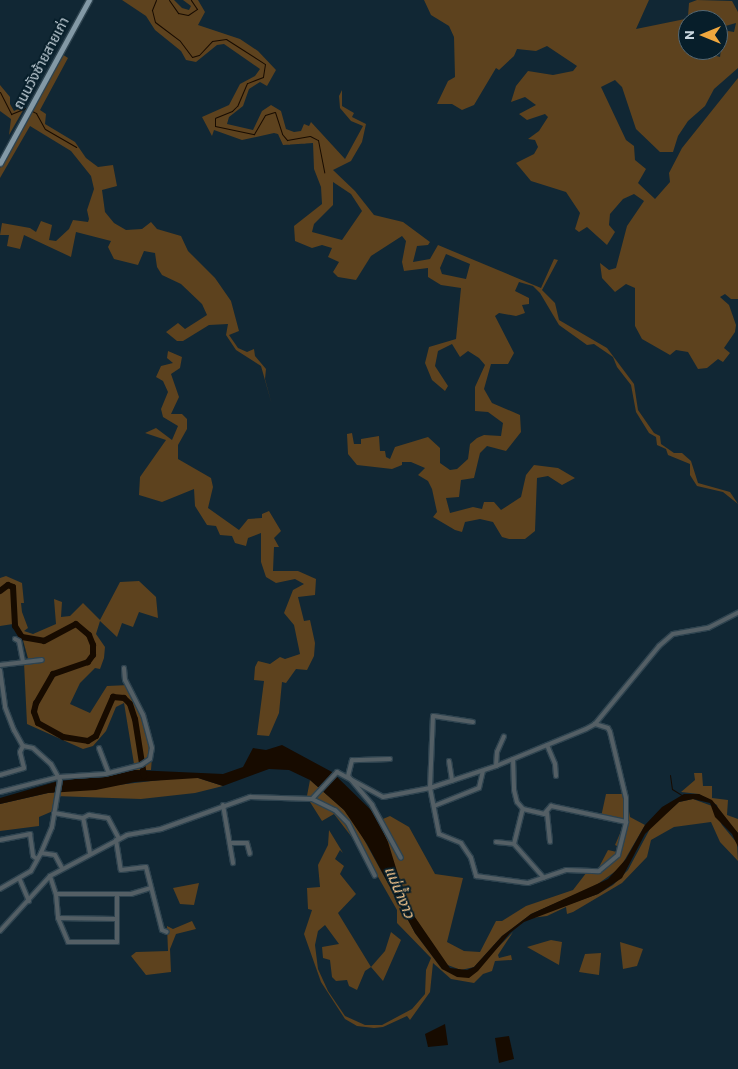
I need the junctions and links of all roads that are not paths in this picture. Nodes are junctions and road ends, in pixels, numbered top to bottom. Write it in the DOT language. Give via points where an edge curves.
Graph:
graph roads {
  1 [pos="88,0"];
  2 [pos="0,163"];
  3 [pos="738,613"];
  4 [pos="15,639"];
  5 [pos="42,660"];
  6 [pos="23,662"];
  7 [pos="0,665"];
  8 [pos="124,668"];
  9 [pos="0,670"];
  10 [pos="473,722"];
  11 [pos="594,724"];
  12 [pos="504,736"];
  13 [pos="547,745"];
  14 [pos="23,746"];
  15 [pos="99,748"];
  16 [pos="390,759"];
  17 [pos="513,759"];
  18 [pos="449,761"];
  19 [pos="496,766"];
  20 [pos="108,771"];
  21 [pos="483,771"];
  22 [pos="0,776"];
  23 [pos="348,776"];
  24 [pos="556,776"];
  25 [pos="60,778"];
  26 [pos="452,781"];
  27 [pos="430,788"];
  28 [pos="0,792"];
  29 [pos="312,799"];
  30 [pos="223,805"];
  31 [pos="434,806"];
  32 [pos="523,809"];
  33 [pos="54,813"];
  34 [pos="547,813"];
  35 [pos="83,818"];
  36 [pos="626,822"];
  37 [pos="118,839"];
  38 [pos="0,840"];
  39 [pos="496,842"];
  40 [pos="550,842"];
  41 [pos="231,843"];
  42 [pos="514,844"];
  43 [pos="41,853"];
  44 [pos="90,853"];
  45 [pos="250,854"];
  46 [pos="401,858"];
  47 [pos="37,859"];
  48 [pos="233,863"];
  49 [pos="62,868"];
  50 [pos="50,876"];
  51 [pos="375,876"];
  52 [pos="544,878"];
  53 [pos="20,880"];
  54 [pos="151,888"];
  55 [pos="0,889"];
  56 [pos="56,894"];
  57 [pos="117,894"];
  58 [pos="29,901"];
  59 [pos="58,918"];
  60 [pos="116,919"];
  61 [pos="0,931"];
  62 [pos="167,932"];
  1 -- 2 [label="main road, ถนนวังซ้ายสายเก่า"];
  3 -- 11 [label="street" via="708,628 673,634 659,646"];
  4 -- 6 [label="street" via="19,641"];
  5 -- 6 [label="street"];
  6 -- 7 [label="street"];
  8 -- 20 [label="street" via="125,680 143,715 152,756 141,765"];
  9 -- 14 [label="street" via="5,707"];
  10 -- 27 [label="street" via="433,716"];
  11 -- 13 [label="street"];
  11 -- 36 [label="street" via="608,728 610,732 626,798"];
  12 -- 19 [label="street" via="497,752"];
  13 -- 17 [label="street"];
  13 -- 24 [label="street"];
  14 -- 22 [label="street" via="20,752 24,768"];
  14 -- 25 [label="street" via="33,748 52,764"];
  15 -- 20 [label="street"];
  16 -- 23 [label="street" via="352,760"];
  17 -- 19 [label="street"];
  17 -- 32 [label="street" via="516,802"];
  18 -- 26 [label="street"];
  19 -- 21 [label="street"];
  20 -- 25 [label="street"];
  21 -- 26 [label="street"];
  21 -- 31 [label="street" via="479,788"];
  23 -- 27 [label="street" via="383,797"];
  23 -- 29 [label="street" via="337,772"];
  23 -- 46 [label="street" via="372,805"];
  25 -- 28 [label="street"];
  25 -- 33 [label="street"];
  26 -- 27 [label="street"];
  27 -- 31 [label="street"];
  29 -- 30 [label="street" via="250,797"];
  29 -- 51 [label="street" via="335,810 348,823 368,856"];
  30 -- 37 [label="street" via="161,829"];
  30 -- 41 [label="street"];
  31 -- 52 [label="street" via="439,834 462,843 476,876 528,883"];
  32 -- 34 [label="street"];
  32 -- 42 [label="street"];
  33 -- 35 [label="street"];
  33 -- 43 [label="street"];
  34 -- 36 [label="street" via="551,806"];
  34 -- 40 [label="street"];
  35 -- 37 [label="street" via="92,815 108,818"];
  35 -- 44 [label="street"];
  36 -- 52 [label="street" via="618,855 607,866 594,871 566,870"];
  37 -- 44 [label="street"];
  37 -- 54 [label="street" via="121,870 146,867"];
  38 -- 47 [label="street" via="30,834 33,856"];
  39 -- 42 [label="street"];
  41 -- 45 [label="street" via="247,843"];
  41 -- 48 [label="street"];
  42 -- 52 [label="street"];
  43 -- 47 [label="street"];
  43 -- 49 [label="street" via="55,855"];
  44 -- 49 [label="street"];
  47 -- 53 [label="street"];
  49 -- 50 [label="street"];
  50 -- 56 [label="street"];
  50 -- 58 [label="street"];
  53 -- 55 [label="street"];
  53 -- 58 [label="street"];
  54 -- 57 [label="street"];
  54 -- 62 [label="street" via="162,930"];
  56 -- 57 [label="street"];
  56 -- 59 [label="street"];
  57 -- 60 [label="street"];
  58 -- 61 [label="street"];
  59 -- 60 [label="street"];
  59 -- 60 [label="street" via="68,942 117,942"];
}
